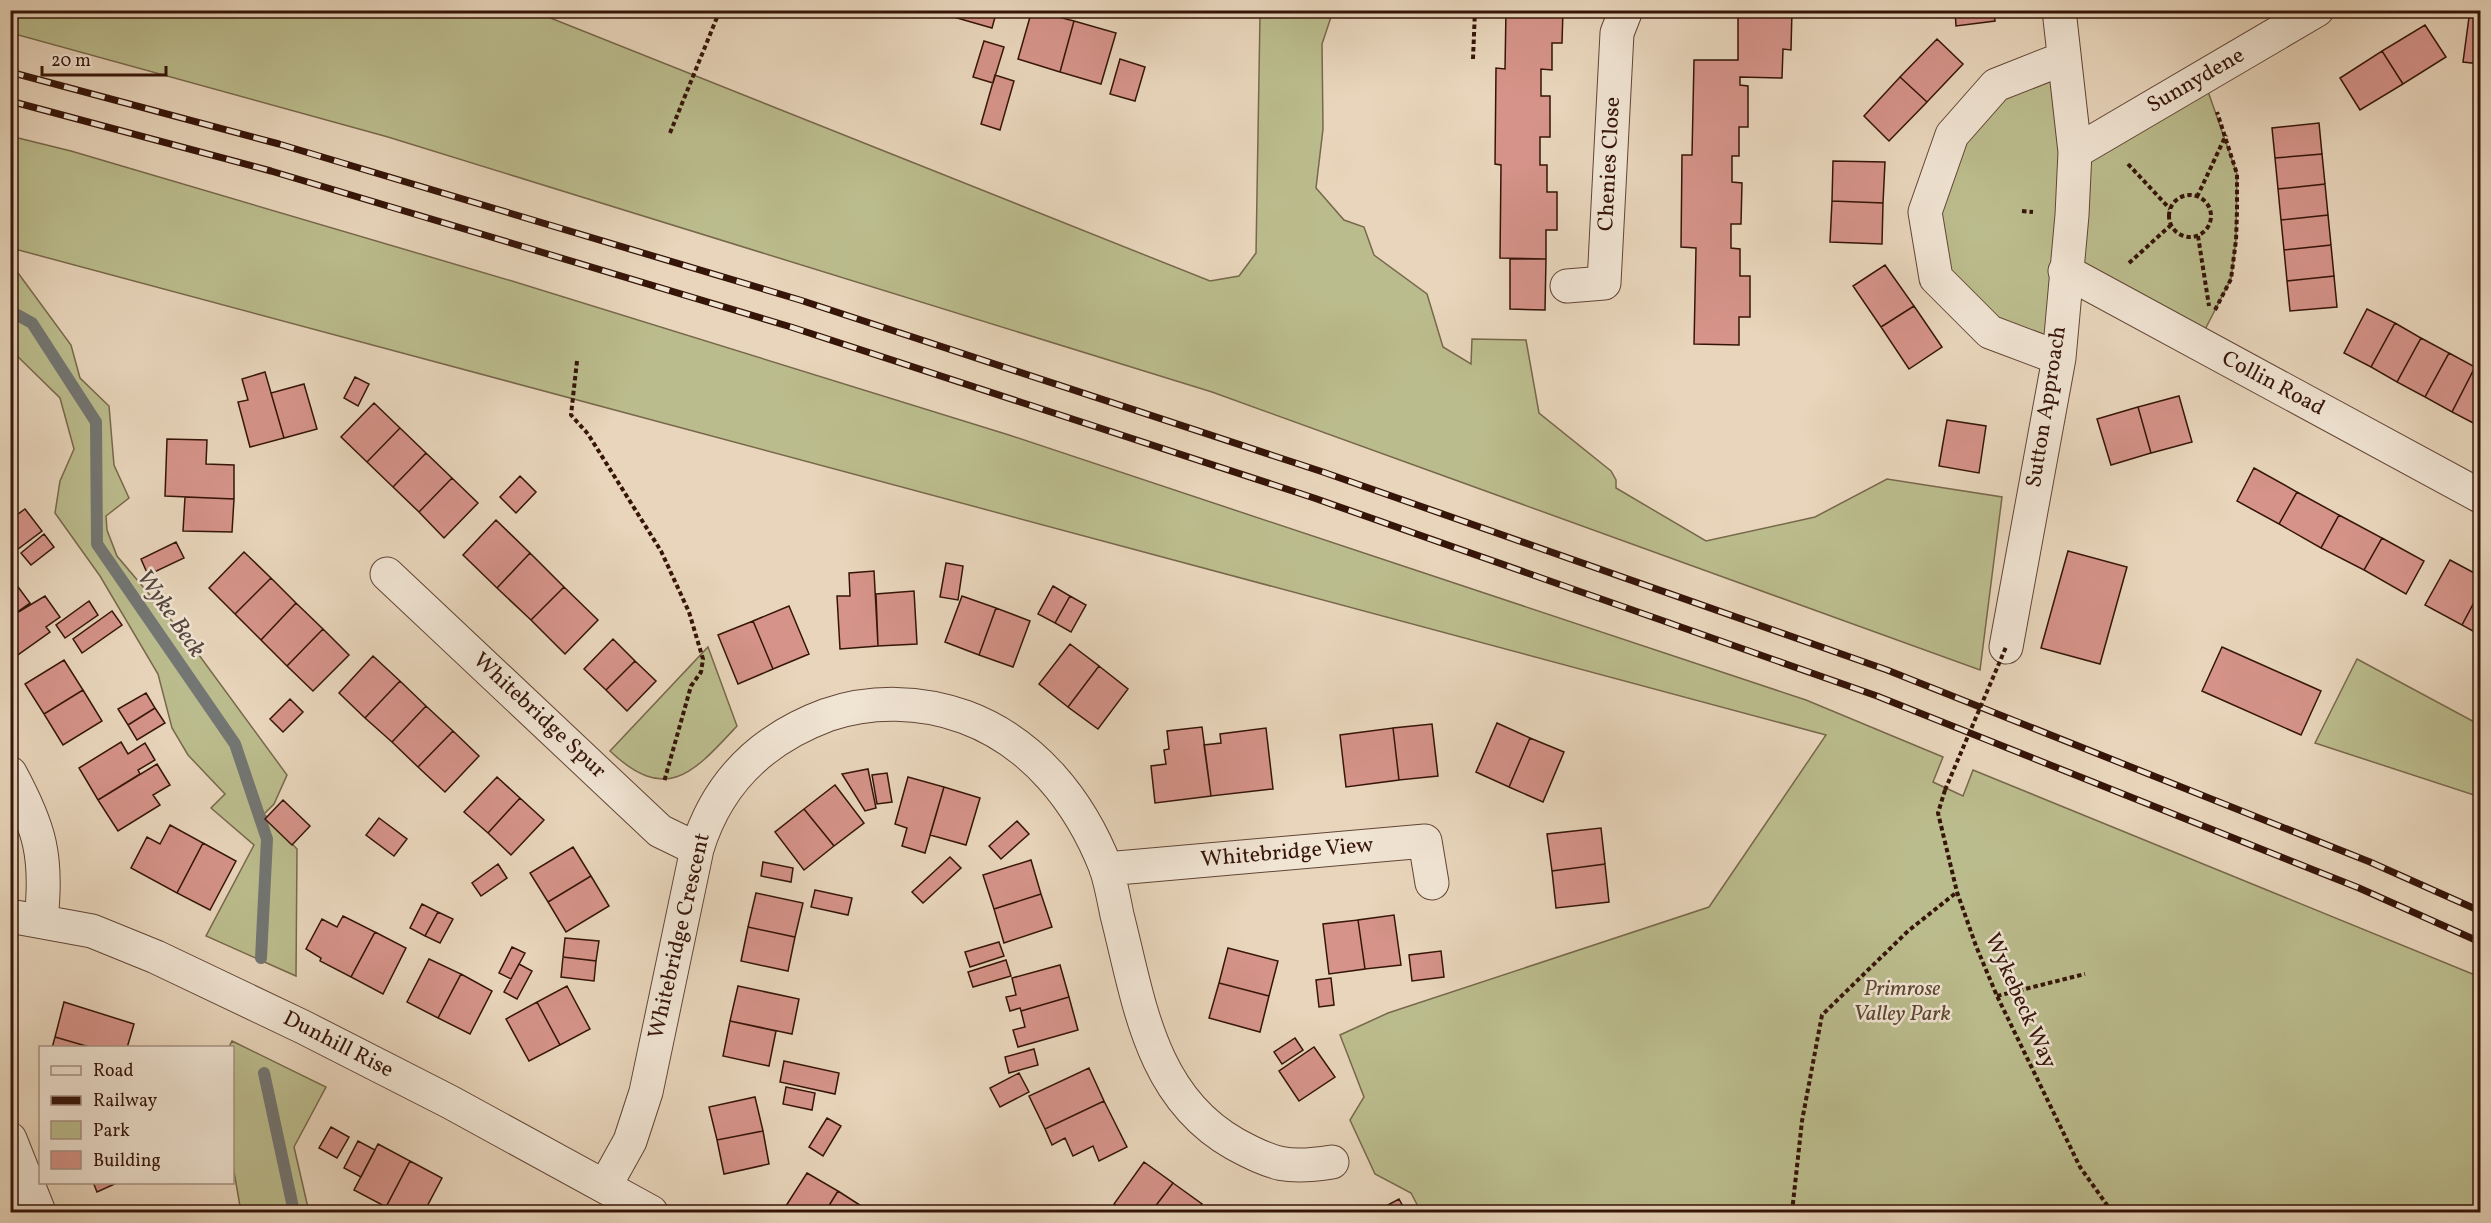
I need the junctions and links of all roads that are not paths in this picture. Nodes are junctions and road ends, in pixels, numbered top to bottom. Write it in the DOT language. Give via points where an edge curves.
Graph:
graph roads {
  1 [pos="1626,10"];
  2 [pos="2058,10"];
  3 [pos="2317,10"];
  4 [pos="2062,59"];
  5 [pos="2075,152"];
  6 [pos="2065,271"];
  7 [pos="1568,286"];
  8 [pos="2059,358"];
  9 [pos="2481,496"];
  10 [pos="387,574"];
  11 [pos="2006,647"];
  12 [pos="10,773"];
  13 [pos="697,849"];
  14 [pos="1106,868"];
  15 [pos="1432,883"];
  16 [pos="26,918"];
  17 [pos="10,1139"];
  18 [pos="1332,1162"];
  19 [pos="605,1186"];
  20 [pos="39,1212"];
  21 [pos="651,1212"];
  1 -- 7 [label="street, Chenies Close" via="1617,33 1604,284"];
  2 -- 4 [label="street, Sutton Approach"];
  3 -- 5 [label="street, Sunnydene"];
  4 -- 5 [label="street, Sutton Approach"];
  4 -- 8 [label="street" via="1996,85 1952,135 1925,212 1936,278 1990,332"];
  5 -- 6 [label="street, Sutton Approach"];
  6 -- 8 [label="street, Sutton Approach"];
  6 -- 9 [label="street, Collin Road"];
  8 -- 11 [label="street, Sutton Approach"];
  10 -- 13 [label="street, Whitebridge Spur" via="660,831"];
  12 -- 16 [label="street" via="31,811 43,849 45,887"];
  13 -- 14 [label="street, Whitebridge Crescent" via="706,819 725,788 748,762 777,739 842,710 912,705 948,711 981,723 1012,740 1040,763 1082,820"];
  13 -- 19 [label="street, Whitebridge Crescent" via="646,1092 630,1141"];
  14 -- 15 [label="street, Whitebridge View" via="1425,841"];
  14 -- 18 [label="street, Whitebridge Crescent" via="1151,1045 1181,1099 1223,1137 1266,1161 1300,1167"];
  16 -- 19 [label="street, Dunhill Rise" via="92,931 156,957 314,1032"];
  17 -- 20 [label="street"];
  19 -- 21 [label="street, Dunhill Rise"];
}
